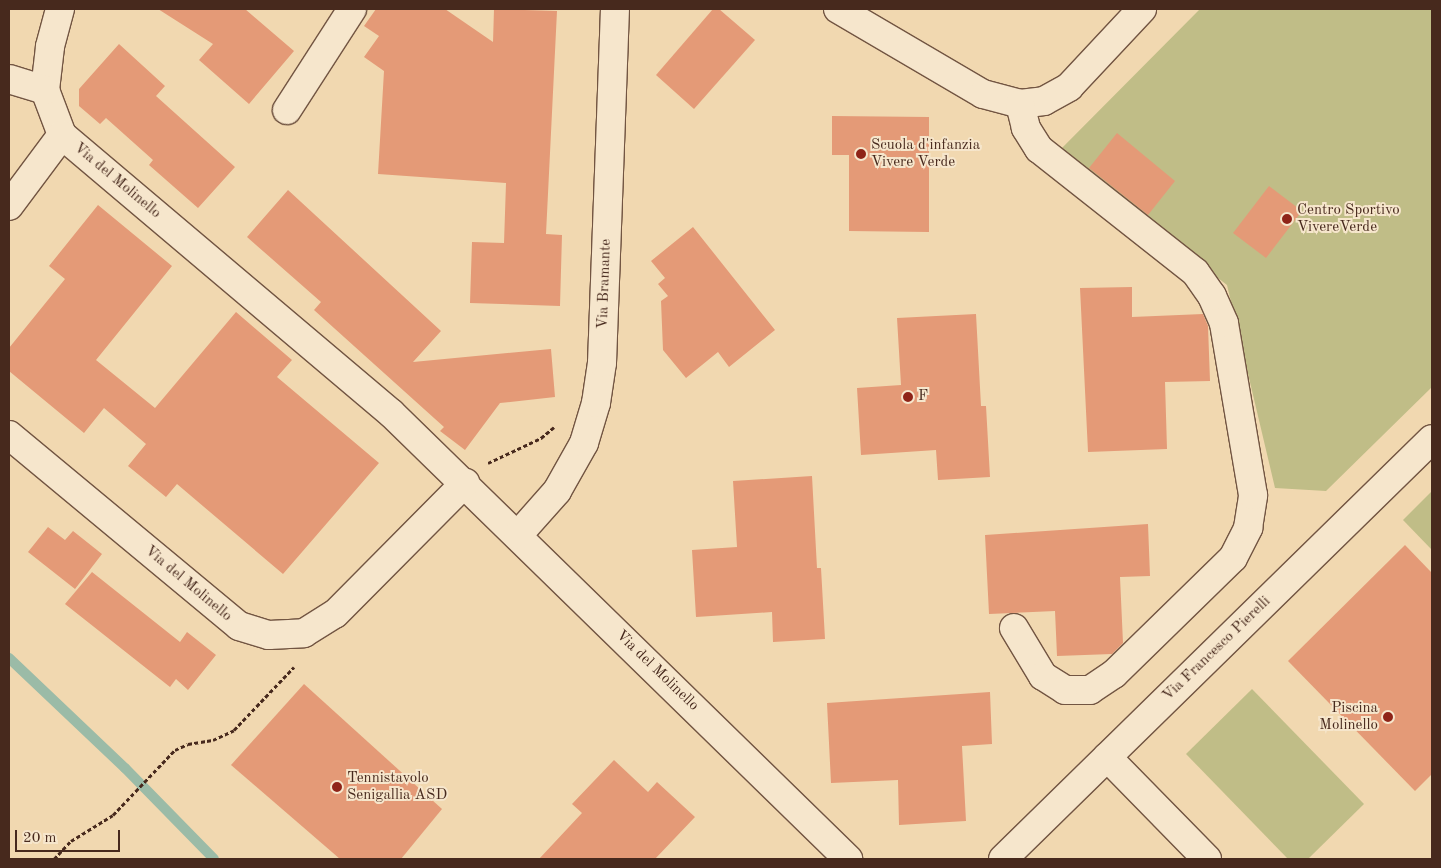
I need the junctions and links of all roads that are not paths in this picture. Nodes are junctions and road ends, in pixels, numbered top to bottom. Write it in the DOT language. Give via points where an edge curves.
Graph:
graph roads {
  1 [pos="60,9"];
  2 [pos="352,9"];
  3 [pos="615,9"];
  4 [pos="838,9"];
  5 [pos="1142,9"];
  6 [pos="9,79"];
  7 [pos="45,90"];
  8 [pos="1020,104"];
  9 [pos="287,110"];
  10 [pos="62,134"];
  11 [pos="9,206"];
  12 [pos="9,435"];
  13 [pos="1432,439"];
  14 [pos="466,483"];
  15 [pos="518,535"];
  16 [pos="1014,628"];
  17 [pos="1107,757"];
  18 [pos="848,859"];
  19 [pos="1003,859"];
  20 [pos="1206,859"];
  1 -- 7 [label="street" via="50,47"];
  2 -- 9 [label="street"];
  3 -- 15 [label="street, Via Bramante" via="602,363 596,403 584,444 557,491"];
  4 -- 8 [label="street" via="983,94"];
  5 -- 8 [label="street" via="1069,87 1044,101"];
  6 -- 7 [label="street"];
  7 -- 10 [label="street, Via del Molinello"];
  8 -- 16 [label="street" via="1026,128 1039,150 1195,272 1212,296 1224,323 1253,495 1248,528 1233,558 1114,674 1090,690 1065,690 1043,676"];
  10 -- 11 [label="street, Via del Molinello"];
  10 -- 14 [label="street, Via del Molinello" via="391,413"];
  12 -- 14 [label="street, Via del Molinello" via="239,626 269,635 304,633 335,614"];
  13 -- 17 [label="street, Via Francesco Pierelli"];
  14 -- 15 [label="street, Via del Molinello"];
  15 -- 18 [label="street, Via del Molinello"];
  17 -- 19 [label="street, Via Francesco Pierelli"];
  17 -- 20 [label="street"];
}
